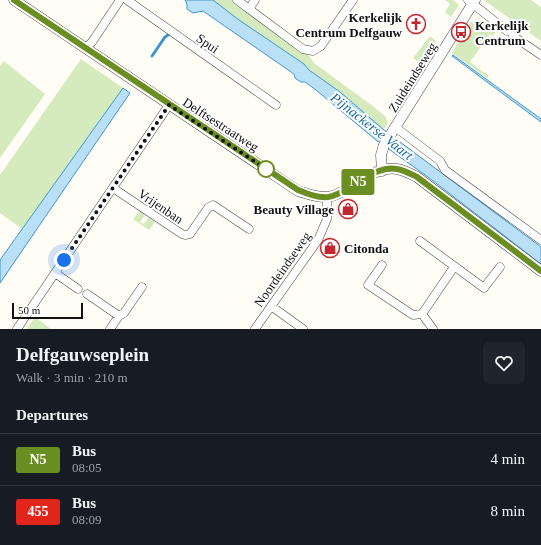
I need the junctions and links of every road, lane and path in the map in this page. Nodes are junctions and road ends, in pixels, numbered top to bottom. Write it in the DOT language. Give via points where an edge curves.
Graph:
graph roads {
  1 [pos="14,0"];
  2 [pos="120,0"];
  3 [pos="127,0"];
  4 [pos="237,0"];
  5 [pos="255,0"];
  6 [pos="353,0"];
  7 [pos="472,1"];
  8 [pos="249,9"];
  9 [pos="85,48"];
  10 [pos="541,55"];
  11 [pos="169,105"];
  12 [pos="276,105"];
  13 [pos="393,131"];
  14 [pos="382,170"];
  15 [pos="113,188"];
  16 [pos="327,197"];
  17 [pos="249,229"];
  18 [pos="541,240"];
  19 [pos="420,241"];
  20 [pos="382,265"];
  21 [pos="454,266"];
  22 [pos="500,267"];
  23 [pos="541,271"];
  24 [pos="55,273"];
  25 [pos="142,287"];
  26 [pos="78,289"];
  27 [pos="87,294"];
  28 [pos="271,306"];
  29 [pos="422,314"];
  30 [pos="119,316"];
  31 [pos="17,329"];
  32 [pos="110,329"];
  33 [pos="255,329"];
  34 [pos="303,329"];
  35 [pos="433,329"];
  1 -- 9 [label="street, Delftsestraatweg"];
  2 -- 9 [label="street" via="92,42"];
  3 -- 12 [label="street, Spui"];
  4 -- 8 [label="street"];
  5 -- 8 [label="street"];
  6 -- 8 [label="street" via="321,46 312,51 303,49"];
  7 -- 10 [label="street" via="510,34"];
  7 -- 13 [label="street, Zuideindseweg"];
  9 -- 11 [label="street, Delftsestraatweg"];
  11 -- 15 [label="street"];
  11 -- 16 [label="street, Delftsestraatweg" via="298,190 310,195"];
  13 -- 14 [label="street, Zuideindseweg" via="381,155"];
  13 -- 18 [label="street" via="440,161 445,170"];
  14 -- 16 [label="street"];
  14 -- 23 [label="street" via="397,169 417,177"];
  15 -- 17 [label="street, Vrijenban" via="185,235 190,234 208,208 213,205"];
  15 -- 24 [label="street"];
  16 -- 28 [label="street, Noordeindseweg" via="327,219 318,240"];
  19 -- 21 [label="street"];
  20 -- 29 [label="street" via="368,285 412,315"];
  21 -- 22 [label="street" via="484,288"];
  21 -- 29 [label="street"];
  24 -- 26 [label="street"];
  24 -- 31 [label="street"];
  25 -- 30 [label="street" via="124,313"];
  27 -- 30 [label="street"];
  28 -- 33 [label="street, Noordeindseweg"];
  28 -- 34 [label="street"];
  29 -- 35 [label="street"];
  30 -- 32 [label="street"];
}
